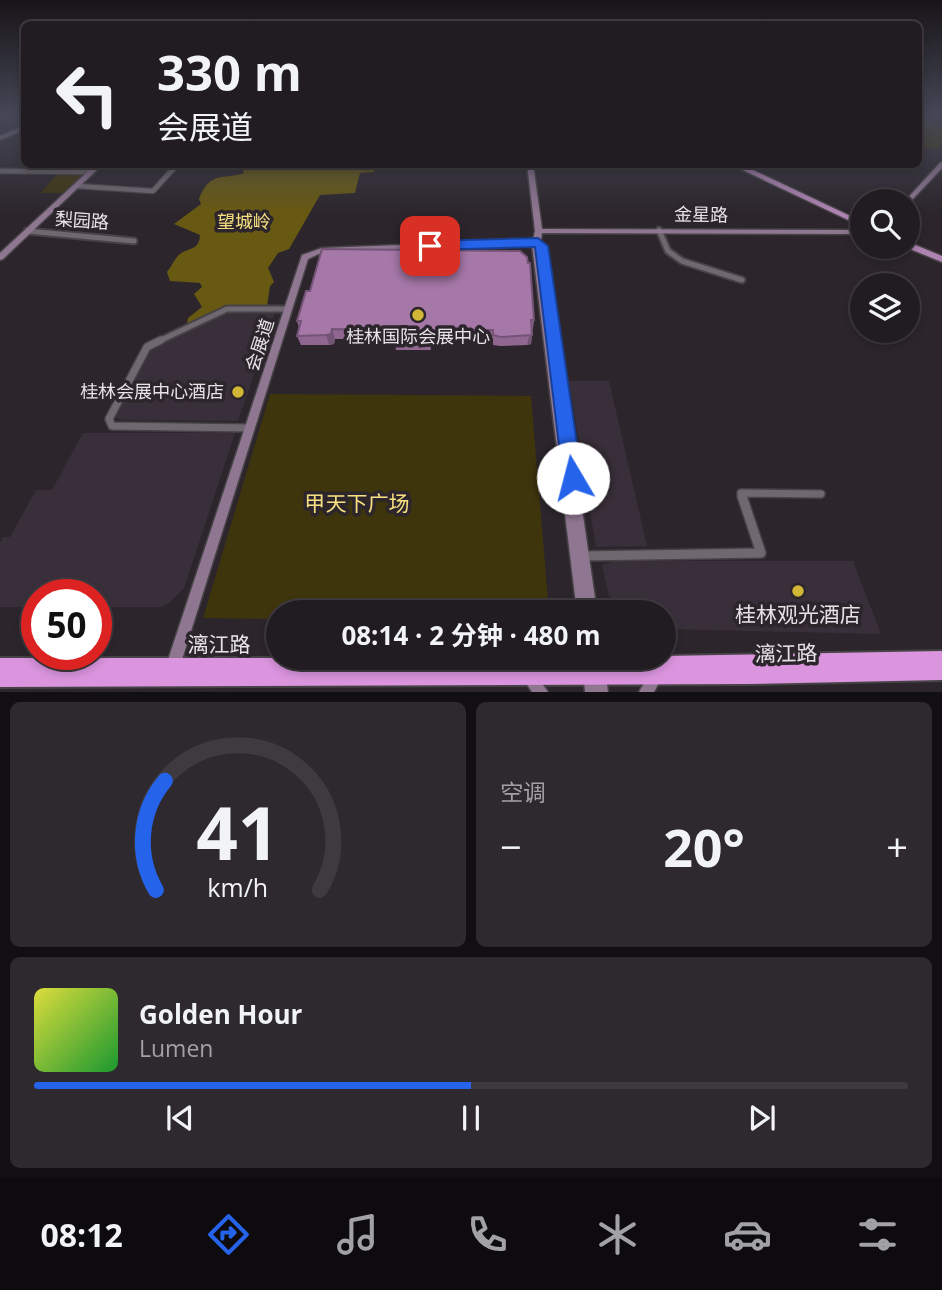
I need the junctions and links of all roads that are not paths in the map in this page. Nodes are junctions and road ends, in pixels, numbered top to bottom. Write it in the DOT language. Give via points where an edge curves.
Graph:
graph roads {
  1 [pos="942,164"];
  2 [pos="96,168"];
  3 [pos="174,168"];
  4 [pos="530,168"];
  5 [pos="742,168"];
  6 [pos="752,168"];
  7 [pos="0,171"];
  8 [pos="92,172"];
  9 [pos="76,186"];
  10 [pos="919,189"];
  11 [pos="850,217"];
  12 [pos="850,217"];
  13 [pos="659,230"];
  14 [pos="27,231"];
  15 [pos="850,232"];
  16 [pos="539,236"];
  17 [pos="134,241"];
  18 [pos="920,247"];
  19 [pos="0,257"];
  20 [pos="942,257"];
  21 [pos="742,280"];
  22 [pos="288,309"];
  23 [pos="249,428"];
  24 [pos="821,494"];
  25 [pos="583,555"];
  26 [pos="583,600"];
  27 [pos="584,600"];
  28 [pos="942,659"];
  29 [pos="676,665"];
  30 [pos="0,666"];
  31 [pos="173,666"];
  32 [pos="266,666"];
  33 [pos="676,667"];
  34 [pos="398,670"];
  35 [pos="532,670"];
  36 [pos="563,670"];
  37 [pos="619,670"];
  38 [pos="649,670"];
  39 [pos="942,672"];
  40 [pos="595,673"];
  41 [pos="0,679"];
  42 [pos="541,691"];
  43 [pos="646,691"];
  1 -- 10 [label="street"];
  2 -- 8 [label="street"];
  3 -- 9 [label="street" via="153,191"];
  4 -- 16 [label="street"];
  5 -- 11 [label="main road"];
  6 -- 12 [label="main road"];
  7 -- 8 [label="street"];
  8 -- 9 [label="street"];
  9 -- 14 [label="street"];
  13 -- 15 [label="street, 金星路"];
  13 -- 16 [label="street, 金星路"];
  13 -- 21 [label="street" via="668,251 682,261"];
  14 -- 17 [label="street, 梨园路"];
  14 -- 19 [label="street"];
  16 -- 22 [label="street, 会展道" via="311,253 305,257"];
  16 -- 25 [label="street"];
  16 -- 26 [label="street" via="536,245"];
  18 -- 20 [label="main road"];
  22 -- 23 [label="street, 会展道"];
  22 -- 23 [label="street" via="227,309 147,347 109,419 112,426"];
  23 -- 31 [label="street, 会展道"];
  24 -- 25 [label="street" via="741,493 761,553"];
  25 -- 27 [label="street"];
  28 -- 29 [label="highway, 漓江路"];
  30 -- 31 [label="highway, 漓江路"];
  31 -- 32 [label="highway, 漓江路"];
  33 -- 39 [label="highway, 漓江路"];
  34 -- 41 [label="highway, 漓江路"];
  35 -- 42 [label="street"];
  36 -- 40 [label="highway, 漓江路"];
  37 -- 40 [label="highway, 漓江路"];
  38 -- 43 [label="street"];
}
